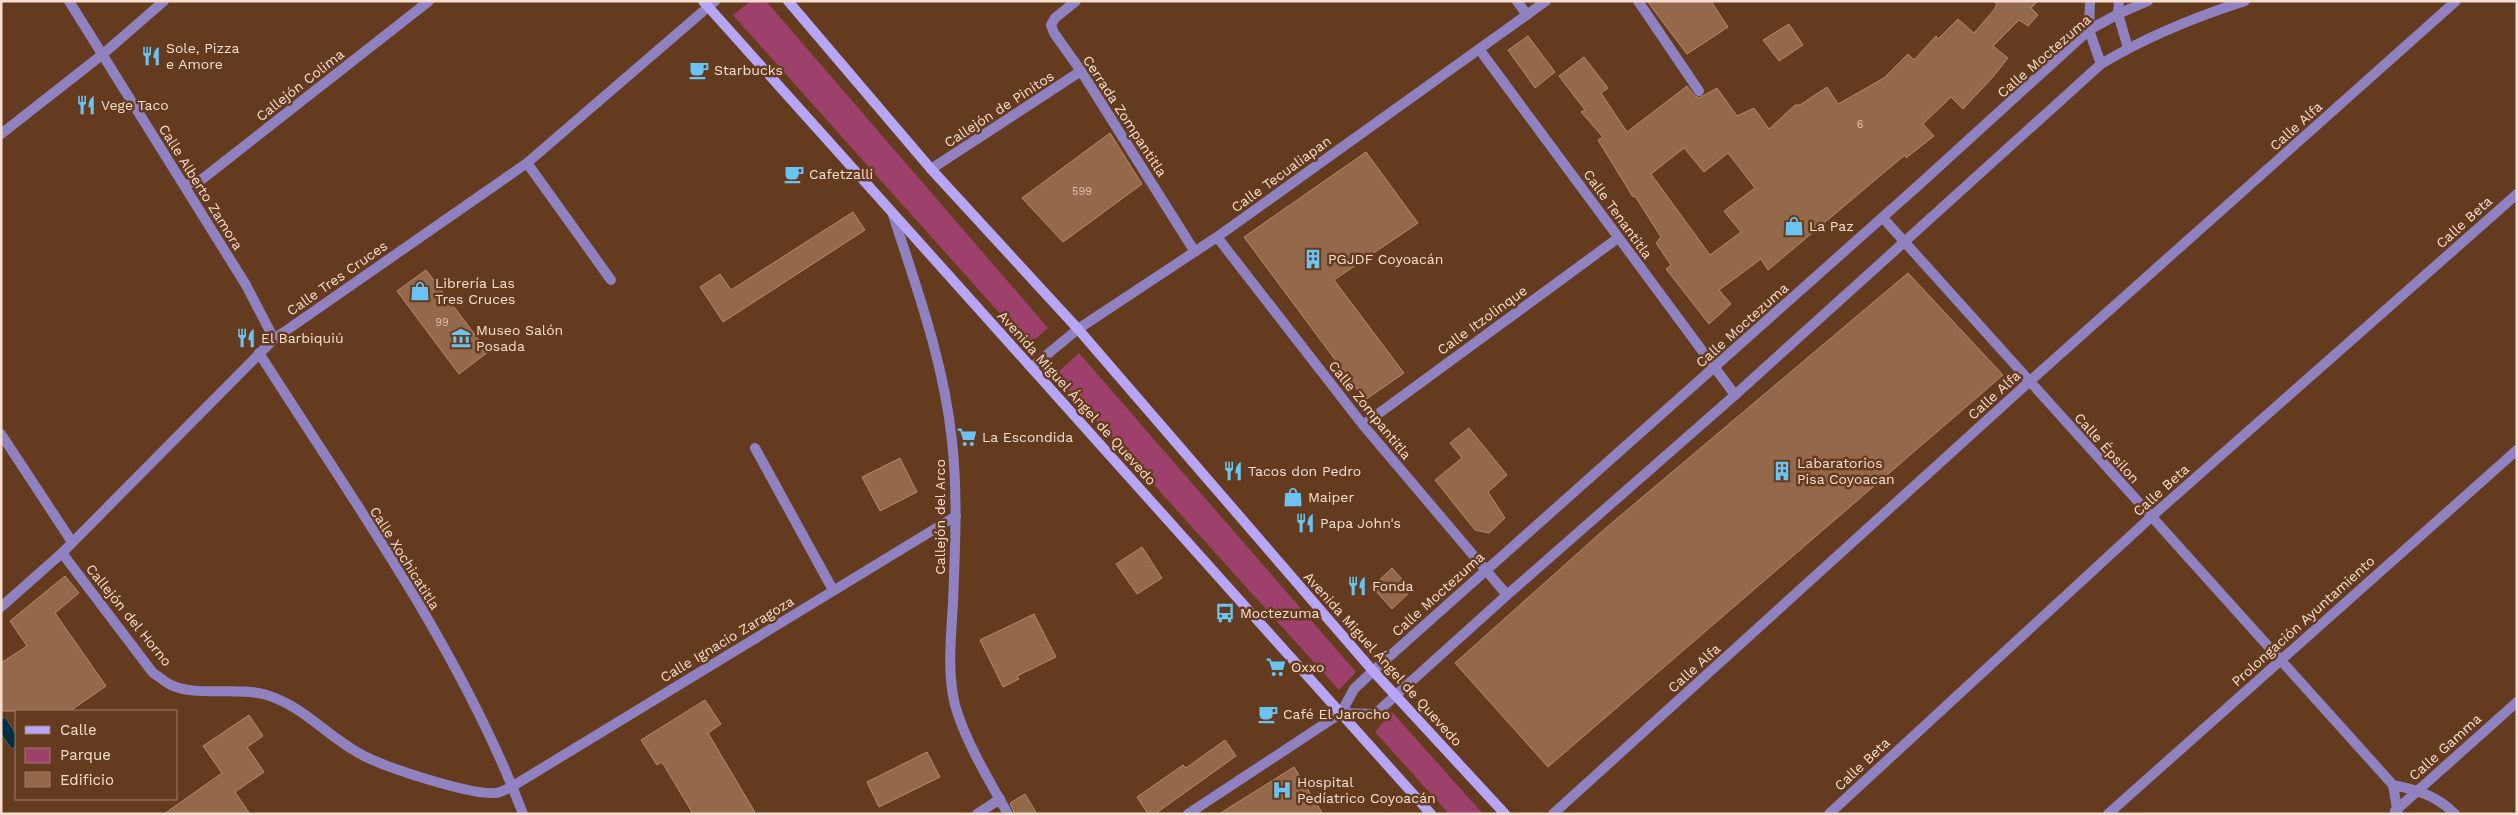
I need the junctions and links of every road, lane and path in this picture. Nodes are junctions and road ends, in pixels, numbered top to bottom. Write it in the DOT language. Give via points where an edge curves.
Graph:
graph roads {
  1 [pos="69,1"];
  2 [pos="164,1"];
  3 [pos="429,1"];
  4 [pos="788,1"];
  5 [pos="1076,1"];
  6 [pos="1517,1"];
  7 [pos="1546,1"];
  8 [pos="1638,1"];
  9 [pos="2090,1"];
  10 [pos="2119,1"];
  11 [pos="2148,1"];
  12 [pos="2246,1"];
  13 [pos="2456,1"];
  14 [pos="708,3"];
  15 [pos="2118,14"];
  16 [pos="1527,15"];
  17 [pos="2090,30"];
  18 [pos="1479,48"];
  19 [pos="2128,48"];
  20 [pos="103,54"];
  21 [pos="2101,64"];
  22 [pos="1081,71"];
  23 [pos="1699,91"];
  24 [pos="1,134"];
  25 [pos="527,163"];
  26 [pos="931,169"];
  27 [pos="184,185"];
  28 [pos="2517,194"];
  29 [pos="893,215"];
  30 [pos="1883,218"];
  31 [pos="1217,238"];
  32 [pos="1618,238"];
  33 [pos="1905,242"];
  34 [pos="1195,252"];
  35 [pos="611,280"];
  36 [pos="1078,329"];
  37 [pos="274,339"];
  38 [pos="259,353"];
  39 [pos="1032,367"];
  40 [pos="1715,368"];
  41 [pos="2030,381"];
  42 [pos="1735,395"];
  43 [pos="1363,425"];
  44 [pos="1,434"];
  45 [pos="754,448"];
  46 [pos="2517,450"];
  47 [pos="956,516"];
  48 [pos="2151,517"];
  49 [pos="72,542"];
  50 [pos="62,554"];
  51 [pos="1486,570"];
  52 [pos="833,590"];
  53 [pos="1506,595"];
  54 [pos="1,607"];
  55 [pos="2280,661"];
  56 [pos="1373,671"];
  57 [pos="1396,696"];
  58 [pos="2517,702"];
  59 [pos="1341,713"];
  60 [pos="2393,785"];
  61 [pos="513,786"];
  62 [pos="2418,790"];
  63 [pos="1000,799"];
  64 [pos="2396,812"];
  65 [pos="523,814"];
  66 [pos="977,814"];
  67 [pos="1008,814"];
  68 [pos="1188,814"];
  69 [pos="1431,814"];
  70 [pos="1505,814"];
  71 [pos="1553,814"];
  72 [pos="1829,814"];
  73 [pos="2108,814"];
  74 [pos="2455,814"];
  1 -- 20 [label="street, Calle Alberto Zamora"];
  2 -- 20 [label="street"];
  3 -- 27 [label="street, Callejón Colima" via="201,180"];
  4 -- 26 [label="main road, Avenida Miguel Ángel de Quevedo"];
  5 -- 22 [label="street, Cerrada Zompantitla" via="1052,25 1054,33"];
  6 -- 16 [label="street"];
  7 -- 16 [label="street, Calle Tecualiapan"];
  8 -- 23 [label="street"];
  9 -- 17 [label="street"];
  10 -- 15 [label="street"];
  11 -- 15 [label="street, Calle Moctezuma"];
  12 -- 19 [label="street" via="2206,14"];
  13 -- 41 [label="street, Calle Alfa"];
  14 -- 25 [label="street, Calle Tres Cruces"];
  14 -- 29 [label="main road, Avenida Miguel Ángel de Quevedo"];
  15 -- 17 [label="street, Calle Moctezuma"];
  15 -- 19 [label="street"];
  16 -- 18 [label="street, Calle Tecualiapan"];
  17 -- 21 [label="street"];
  17 -- 30 [label="street, Calle Moctezuma"];
  18 -- 31 [label="street, Calle Tecualiapan"];
  18 -- 32 [label="street, Calle Tenantitla"];
  19 -- 21 [label="street"];
  20 -- 24 [label="street"];
  20 -- 27 [label="street, Calle Alberto Zamora"];
  21 -- 33 [label="street"];
  22 -- 26 [label="street, Callejón de Pinitos"];
  22 -- 34 [label="street, Cerrada Zompantitla"];
  25 -- 35 [label="street"];
  25 -- 37 [label="street, Calle Tres Cruces"];
  26 -- 36 [label="main road, Avenida Miguel Ángel de Quevedo"];
  27 -- 37 [label="street, Calle Alberto Zamora" via="246,285"];
  28 -- 48 [label="street, Calle Beta"];
  29 -- 39 [label="main road, Avenida Miguel Ángel de Quevedo"];
  29 -- 47 [label="street, Callejón del Arco" via="942,368 952,441"];
  30 -- 33 [label="street, Calle Épsilon"];
  30 -- 40 [label="street, Calle Moctezuma"];
  31 -- 34 [label="street, Calle Tecualiapan"];
  31 -- 43 [label="street, Calle Zompantitla"];
  32 -- 40 [label="street, Calle Tenantitla"];
  32 -- 43 [label="street, Calle Itzolinque"];
  33 -- 41 [label="street, Calle Épsilon"];
  33 -- 42 [label="street"];
  34 -- 36 [label="street, Calle Tecualiapan"];
  36 -- 39 [label="street, Calle Tecualiapan"];
  36 -- 56 [label="main road, Avenida Miguel Ángel de Quevedo"];
  37 -- 38 [label="street, Calle Tres Cruces"];
  38 -- 49 [label="street, Calle Tres Cruces"];
  38 -- 61 [label="street, Calle Xochicatitla" via="425,616 476,707"];
  39 -- 59 [label="main road, Avenida Miguel Ángel de Quevedo"];
  40 -- 42 [label="street, Calle Tenantitla"];
  40 -- 51 [label="street, Calle Moctezuma"];
  41 -- 48 [label="street, Calle Épsilon"];
  41 -- 71 [label="street, Calle Alfa"];
  42 -- 53 [label="street"];
  43 -- 51 [label="street, Calle Zompantitla"];
  44 -- 49 [label="street"];
  45 -- 52 [label="street"];
  46 -- 55 [label="street, Prolongación Ayuntamiento"];
  47 -- 52 [label="street, Calle Ignacio Zaragoza"];
  47 -- 63 [label="street, Callejón del Arco" via="952,687 961,722"];
  48 -- 55 [label="street, Calle Épsilon"];
  48 -- 72 [label="street, Calle Beta"];
  49 -- 50 [label="street, Calle Tres Cruces"];
  50 -- 54 [label="street, Calle Tres Cruces"];
  50 -- 61 [label="street, Callejón del Horno" via="153,673 170,684 188,689 266,695 294,706 356,752 388,767 475,791 496,793"];
  51 -- 53 [label="street, Calle Zompantitla"];
  51 -- 56 [label="street, Calle Moctezuma"];
  52 -- 61 [label="street, Calle Ignacio Zaragoza"];
  53 -- 57 [label="street"];
  55 -- 60 [label="street, Calle Épsilon"];
  55 -- 73 [label="street, Prolongación Ayuntamiento"];
  56 -- 57 [label="main road, Avenida Miguel Ángel de Quevedo"];
  56 -- 59 [label="street, Calle Moctezuma" via="1354,689"];
  57 -- 59 [label="street" via="1375,714"];
  57 -- 70 [label="main road, Avenida Miguel Ángel de Quevedo"];
  58 -- 62 [label="street, Calle Gamma"];
  59 -- 68 [label="street"];
  59 -- 69 [label="main road, Avenida Miguel Ángel de Quevedo"];
  60 -- 62 [label="street"];
  60 -- 64 [label="street"];
  61 -- 65 [label="street, Calle Xochicatitla"];
  62 -- 64 [label="street, Calle Gamma"];
  62 -- 74 [label="street" via="2442,801"];
  63 -- 66 [label="street"];
  63 -- 67 [label="street, Callejón del Arco"];
}
